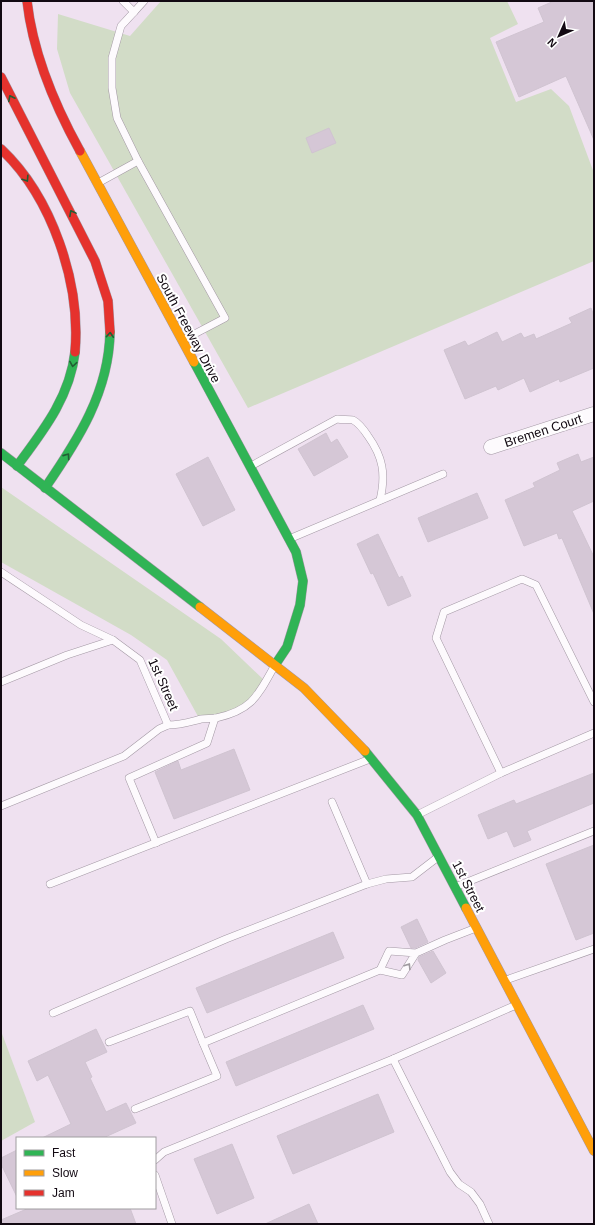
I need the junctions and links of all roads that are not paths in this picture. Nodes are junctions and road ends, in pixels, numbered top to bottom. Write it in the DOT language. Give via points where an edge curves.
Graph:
graph roads {
  1 [pos="27,1"];
  2 [pos="124,1"];
  3 [pos="144,1"];
  4 [pos="134,12"];
  5 [pos="1,77"];
  6 [pos="1,150"];
  7 [pos="138,161"];
  8 [pos="97,184"];
  9 [pos="181,341"];
  10 [pos="594,414"];
  11 [pos="491,446"];
  12 [pos="1,453"];
  13 [pos="17,466"];
  14 [pos="251,467"];
  15 [pos="443,474"];
  16 [pos="45,488"];
  17 [pos="380,500"];
  18 [pos="289,539"];
  19 [pos="1,572"];
  20 [pos="113,640"];
  21 [pos="275,665"];
  22 [pos="1,682"];
  23 [pos="594,702"];
  24 [pos="215,718"];
  25 [pos="168,725"];
  26 [pos="594,734"];
  27 [pos="371,759"];
  28 [pos="501,773"];
  29 [pos="332,802"];
  30 [pos="1,806"];
  31 [pos="417,815"];
  32 [pos="594,831"];
  33 [pos="156,843"];
  34 [pos="439,856"];
  35 [pos="50,884"];
  36 [pos="367,884"];
  37 [pos="455,887"];
  38 [pos="476,928"];
  39 [pos="594,949"];
  40 [pos="416,953"];
  41 [pos="380,970"];
  42 [pos="504,981"];
  43 [pos="516,1005"];
  44 [pos="53,1013"];
  45 [pos="109,1042"];
  46 [pos="203,1043"];
  47 [pos="393,1059"];
  48 [pos="135,1109"];
  49 [pos="594,1151"];
  50 [pos="156,1159"];
  51 [pos="156,1178"];
  52 [pos="172,1224"];
  53 [pos="489,1224"];
  1 -- 8 [label="main road, South Freeway Drive" via="34,43 48,85"];
  2 -- 4 [label="lane"];
  3 -- 4 [label="lane"];
  4 -- 7 [label="lane" via="121,26 116,40 112,58 112,81 117,118"];
  16 -- 5 [label="main road, one-way" via="72,448 91,414 100,390 111,330 108,301 87,241"];
  6 -- 13 [label="main road, one-way" via="27,180 50,222 68,270 76,301 77,336 72,370 60,401 44,430"];
  7 -- 8 [label="lane"];
  7 -- 9 [label="lane" via="225,318"];
  8 -- 9 [label="main road, South Freeway Drive"];
  9 -- 14 [label="main road, South Freeway Drive"];
  10 -- 11 [label="street, Bremen Court"];
  12 -- 13 [label="main road, 1st Street"];
  13 -- 16 [label="main road, 1st Street"];
  14 -- 17 [label="lane" via="338,419 353,420 363,428 382,463 384,483"];
  14 -- 18 [label="main road, South Freeway Drive"];
  15 -- 17 [label="lane"];
  16 -- 21 [label="main road, 1st Street"];
  17 -- 18 [label="lane"];
  18 -- 21 [label="main road, South Freeway Drive" via="296,552 303,581 300,605 287,648"];
  19 -- 20 [label="lane, 1st Street" via="81,625"];
  20 -- 22 [label="lane" via="67,655"];
  20 -- 25 [label="lane, 1st Street" via="140,660"];
  21 -- 24 [label="lane, 1st Street" via="253,701 244,709"];
  21 -- 27 [label="main road, 1st Street" via="304,688"];
  23 -- 28 [label="lane" via="536,585 522,579 444,612 436,638"];
  24 -- 25 [label="lane, 1st Street"];
  24 -- 33 [label="lane" via="206,743 129,778"];
  25 -- 30 [label="lane" via="124,756"];
  26 -- 28 [label="lane"];
  27 -- 31 [label="main road, 1st Street"];
  27 -- 33 [label="lane"];
  28 -- 31 [label="lane"];
  29 -- 36 [label="lane"];
  31 -- 34 [label="main road, 1st Street"];
  32 -- 37 [label="lane"];
  33 -- 35 [label="lane"];
  34 -- 36 [label="lane" via="412,877 386,879"];
  34 -- 37 [label="main road, 1st Street"];
  36 -- 44 [label="lane" via="226,939"];
  37 -- 38 [label="main road, 1st Street"];
  38 -- 40 [label="lane"];
  38 -- 42 [label="main road, 1st Street"];
  39 -- 42 [label="lane"];
  40 -- 41 [label="lane" via="389,952"];
  41 -- 40 [label="lane, one-way" via="402,975"];
  41 -- 46 [label="lane"];
  42 -- 43 [label="main road, 1st Street"];
  43 -- 47 [label="lane"];
  43 -- 49 [label="main road, 1st Street"];
  45 -- 46 [label="lane" via="190,1011"];
  46 -- 48 [label="lane" via="217,1076"];
  47 -- 50 [label="lane" via="164,1152"];
  47 -- 53 [label="lane" via="450,1172 459,1184 471,1192"];
  51 -- 52 [label="lane"];
}
